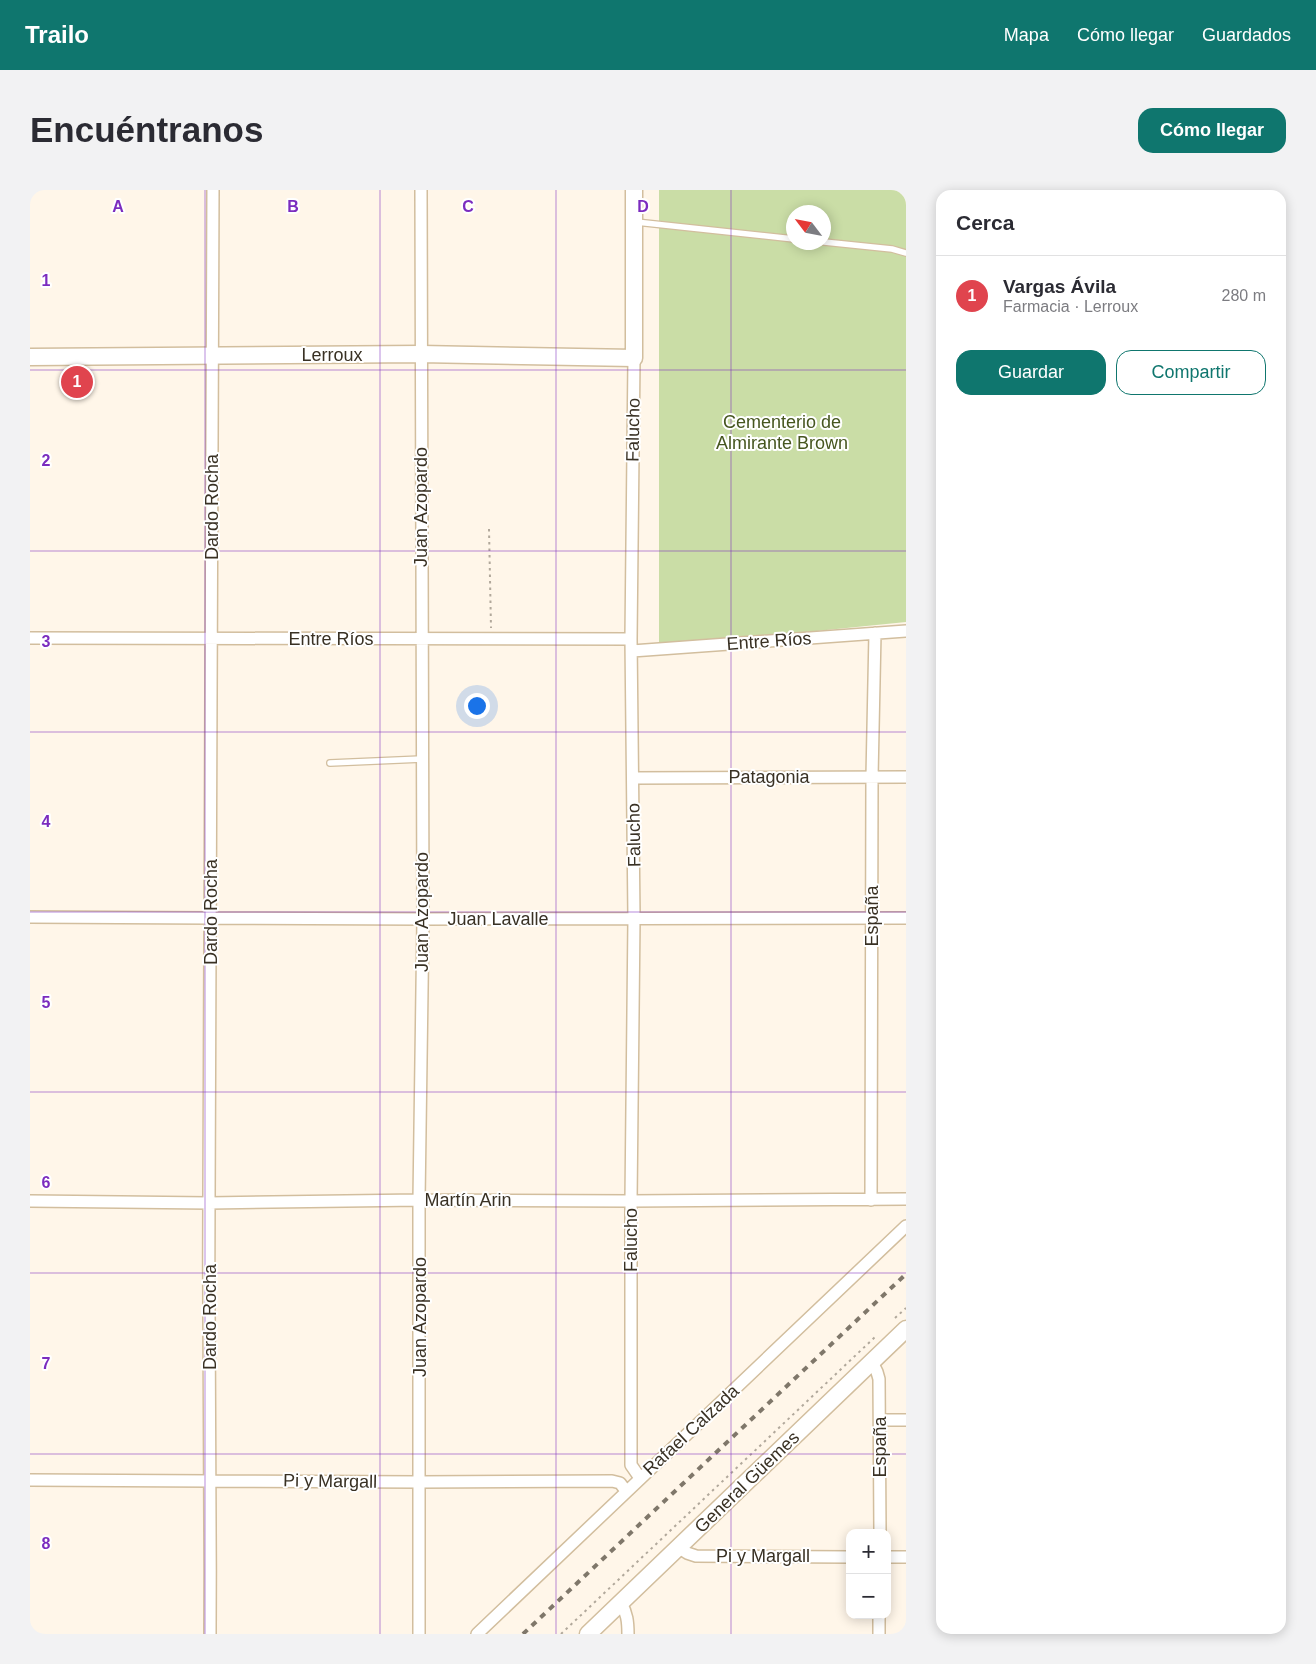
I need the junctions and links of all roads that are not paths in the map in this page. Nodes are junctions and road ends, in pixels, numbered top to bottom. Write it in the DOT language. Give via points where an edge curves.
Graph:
graph roads {
  1 [pos="213,190"];
  2 [pos="422,190"];
  3 [pos="634,190"];
  4 [pos="634,222"];
  5 [pos="786,238"];
  6 [pos="831,243"];
  7 [pos="906,253"];
  8 [pos="421,354"];
  9 [pos="213,356"];
  10 [pos="30,357"];
  11 [pos="634,358"];
  12 [pos="906,630"];
  13 [pos="875,633"];
  14 [pos="30,638"];
  15 [pos="422,638"];
  16 [pos="631,638"];
  17 [pos="212,639"];
  18 [pos="632,651"];
  19 [pos="422,759"];
  20 [pos="330,763"];
  21 [pos="872,777"];
  22 [pos="906,777"];
  23 [pos="633,778"];
  24 [pos="30,917"];
  25 [pos="211,918"];
  26 [pos="634,918"];
  27 [pos="872,918"];
  28 [pos="906,918"];
  29 [pos="423,919"];
  30 [pos="906,1199"];
  31 [pos="420,1200"];
  32 [pos="871,1200"];
  33 [pos="30,1201"];
  34 [pos="631,1201"];
  35 [pos="209,1203"];
  36 [pos="906,1226"];
  37 [pos="899,1326"];
  38 [pos="872,1362"];
  39 [pos="880,1420"];
  40 [pos="906,1420"];
  41 [pos="640,1478"];
  42 [pos="30,1480"];
  43 [pos="211,1480"];
  44 [pos="420,1482"];
  45 [pos="626,1491"];
  46 [pos="880,1529"];
  47 [pos="678,1547"];
  48 [pos="846,1557"];
  49 [pos="891,1557"];
  50 [pos="906,1557"];
  51 [pos="621,1603"];
  52 [pos="879,1619"];
  53 [pos="210,1634"];
  54 [pos="419,1634"];
  55 [pos="477,1634"];
  56 [pos="588,1634"];
  57 [pos="628,1634"];
  58 [pos="879,1634"];
  1 -- 9 [label="street, Dardo Rocha"];
  2 -- 8 [label="street, Juan Azopardo"];
  3 -- 4 [label="street, Falucho"];
  4 -- 5 [label="lane"];
  4 -- 11 [label="street, Falucho"];
  6 -- 7 [label="lane"];
  8 -- 9 [label="street, Lerroux"];
  8 -- 11 [label="street, Lerroux"];
  8 -- 15 [label="street, Juan Azopardo"];
  9 -- 10 [label="street, Lerroux"];
  9 -- 17 [label="street, Dardo Rocha"];
  11 -- 16 [label="street, Falucho"];
  12 -- 13 [label="street, Entre Ríos"];
  13 -- 18 [label="street, Entre Ríos"];
  13 -- 21 [label="street, España"];
  14 -- 17 [label="street, Entre Ríos"];
  15 -- 16 [label="street, Entre Ríos"];
  15 -- 17 [label="street, Entre Ríos"];
  15 -- 19 [label="street, Juan Azopardo"];
  16 -- 18 [label="street, Falucho"];
  17 -- 25 [label="street, Dardo Rocha"];
  18 -- 23 [label="street, Falucho"];
  19 -- 20 [label="lane"];
  19 -- 29 [label="street, Juan Azopardo"];
  21 -- 22 [label="street, Patagonia"];
  21 -- 23 [label="street, Patagonia"];
  21 -- 27 [label="street, España"];
  23 -- 26 [label="street, Falucho"];
  24 -- 25 [label="street, Juan Lavalle"];
  25 -- 29 [label="street, Juan Lavalle"];
  25 -- 35 [label="street, Dardo Rocha"];
  26 -- 27 [label="street, Juan Lavalle"];
  26 -- 29 [label="street, Juan Lavalle"];
  26 -- 34 [label="street, Falucho"];
  27 -- 28 [label="street, Juan Lavalle"];
  27 -- 32 [label="street, España"];
  29 -- 31 [label="street, Juan Azopardo"];
  30 -- 32 [label="street, Martín Arin"];
  31 -- 34 [label="street, Martín Arin"];
  31 -- 35 [label="street, Martín Arin"];
  31 -- 44 [label="street, Juan Azopardo"];
  32 -- 34 [label="street, Martín Arin"];
  33 -- 35 [label="street, Martín Arin"];
  34 -- 41 [label="street, Falucho" via="631,1464"];
  35 -- 43 [label="street, Dardo Rocha"];
  36 -- 41 [label="street, Rafael Calzada"];
  37 -- 38 [label="street, General Güemes"];
  38 -- 39 [label="street, España" via="879,1379"];
  38 -- 47 [label="street, General Güemes"];
  39 -- 40 [label="street"];
  39 -- 46 [label="street, España"];
  41 -- 45 [label="street, Rafael Calzada"];
  42 -- 43 [label="street, Pi y Margall"];
  43 -- 44 [label="street, Pi y Margall"];
  43 -- 53 [label="street, Dardo Rocha"];
  44 -- 45 [label="street, Pi y Margall" via="612,1481 620,1483"];
  44 -- 54 [label="street, Juan Azopardo"];
  45 -- 55 [label="street, Rafael Calzada"];
  47 -- 48 [label="street, Pi y Margall" via="696,1556"];
  47 -- 51 [label="street, General Güemes"];
  49 -- 50 [label="street"];
  51 -- 56 [label="street, General Güemes"];
  51 -- 57 [label="street" via="626,1611"];
  52 -- 58 [label="street"];
}
